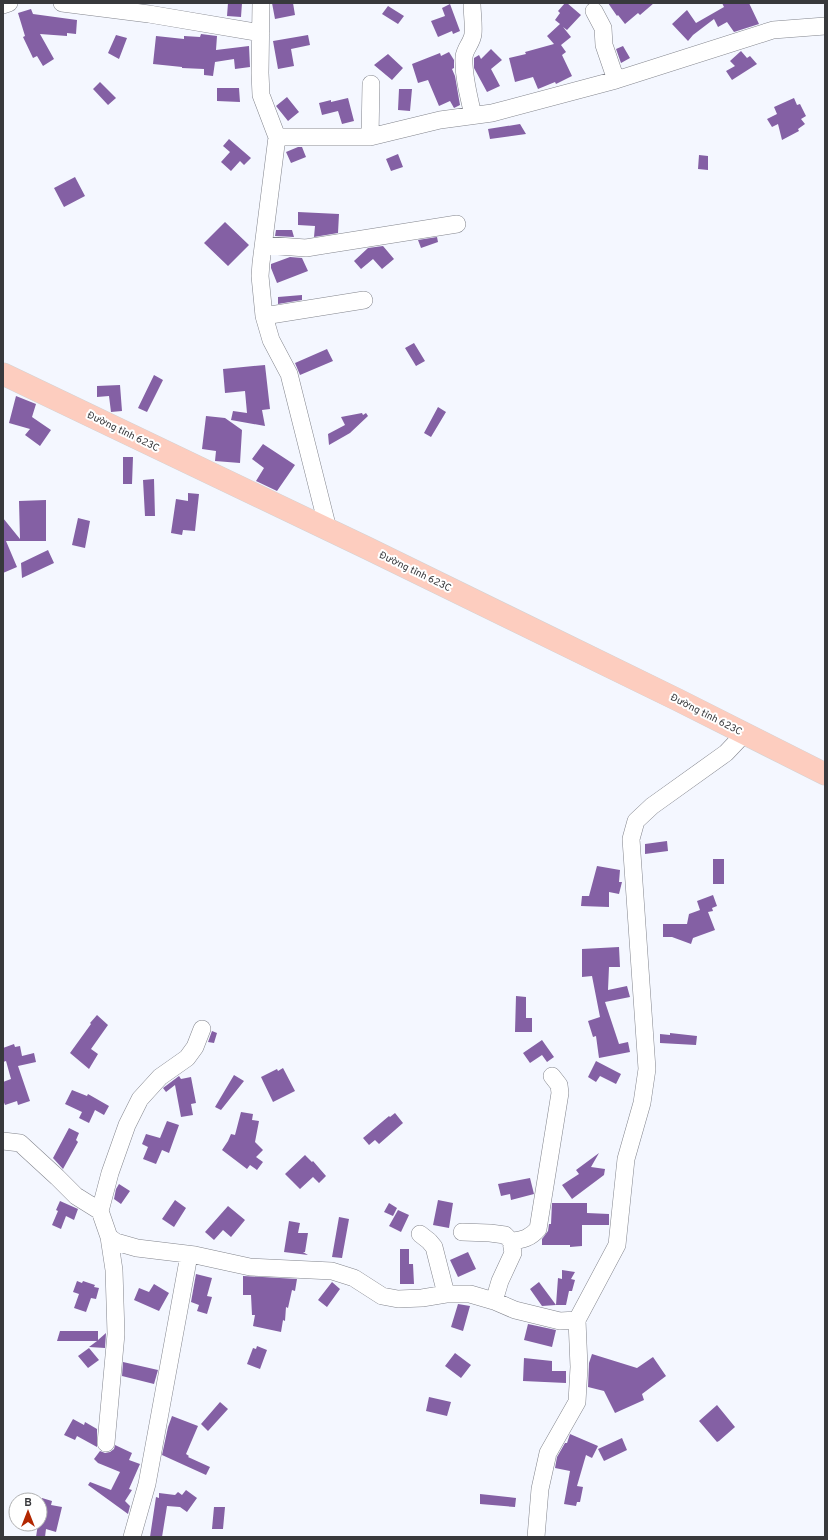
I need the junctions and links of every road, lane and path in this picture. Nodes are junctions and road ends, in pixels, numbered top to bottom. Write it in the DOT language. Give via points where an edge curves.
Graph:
graph roads {
  1 [pos="8,3"];
  2 [pos="62,3"];
  3 [pos="261,3"];
  4 [pos="472,3"];
  5 [pos="3,5"];
  6 [pos="594,11"];
  7 [pos="825,26"];
  8 [pos="261,33"];
  9 [pos="616,80"];
  10 [pos="371,84"];
  11 [pos="473,116"];
  12 [pos="277,137"];
  13 [pos="370,137"];
  14 [pos="457,224"];
  15 [pos="264,245"];
  16 [pos="364,300"];
  17 [pos="264,316"];
  18 [pos="3,374"];
  19 [pos="328,530"];
  20 [pos="744,734"];
  21 [pos="825,774"];
  22 [pos="202,1029"];
  23 [pos="552,1076"];
  24 [pos="3,1141"];
  25 [pos="100,1211"];
  26 [pos="462,1232"];
  27 [pos="420,1234"];
  28 [pos="109,1237"];
  29 [pos="511,1241"];
  30 [pos="189,1255"];
  31 [pos="446,1294"];
  32 [pos="494,1301"];
  33 [pos="577,1320"];
  34 [pos="106,1443"];
  35 [pos="132,1537"];
  36 [pos="536,1537"];
  1 -- 5 [label="street"];
  2 -- 8 [label="street" via="149,14"];
  3 -- 8 [label="street"];
  4 -- 11 [label="street" via="473,34 464,56"];
  6 -- 9 [label="street" via="602,28 604,45"];
  7 -- 9 [label="street" via="773,30"];
  8 -- 12 [label="street" via="261,94"];
  9 -- 11 [label="street"];
  10 -- 13 [label="street"];
  11 -- 13 [label="street" via="440,120"];
  12 -- 13 [label="street"];
  12 -- 15 [label="street"];
  14 -- 15 [label="street" via="306,248"];
  15 -- 17 [label="street" via="260,276"];
  16 -- 17 [label="street"];
  17 -- 19 [label="street" via="271,340 289,374"];
  18 -- 19 [label="main road, Đường tỉnh 623C"];
  19 -- 20 [label="main road, Đường tỉnh 623C"];
  20 -- 21 [label="main road, Đường tỉnh 623C"];
  20 -- 33 [label="street" via="726,753 652,806 636,821 630,839 647,1069 642,1103 626,1159 616,1246"];
  22 -- 25 [label="street" via="195,1047 187,1058 160,1077 140,1099 127,1125"];
  23 -- 29 [label="street" via="559,1085 560,1093 538,1229 524,1240"];
  24 -- 25 [label="street" via="20,1143 76,1196"];
  25 -- 28 [label="street"];
  26 -- 29 [label="street" via="505,1235"];
  27 -- 31 [label="street" via="434,1247"];
  28 -- 30 [label="street" via="136,1248"];
  28 -- 34 [label="street" via="114,1270 116,1334"];
  29 -- 32 [label="street" via="513,1253"];
  30 -- 31 [label="street" via="250,1267 332,1271 354,1278 382,1296 398,1299"];
  30 -- 35 [label="street" via="147,1484"];
  31 -- 32 [label="street" via="470,1294"];
  32 -- 33 [label="street" via="514,1310 560,1321"];
  33 -- 36 [label="street" via="577,1402 548,1453 540,1488"];
}
